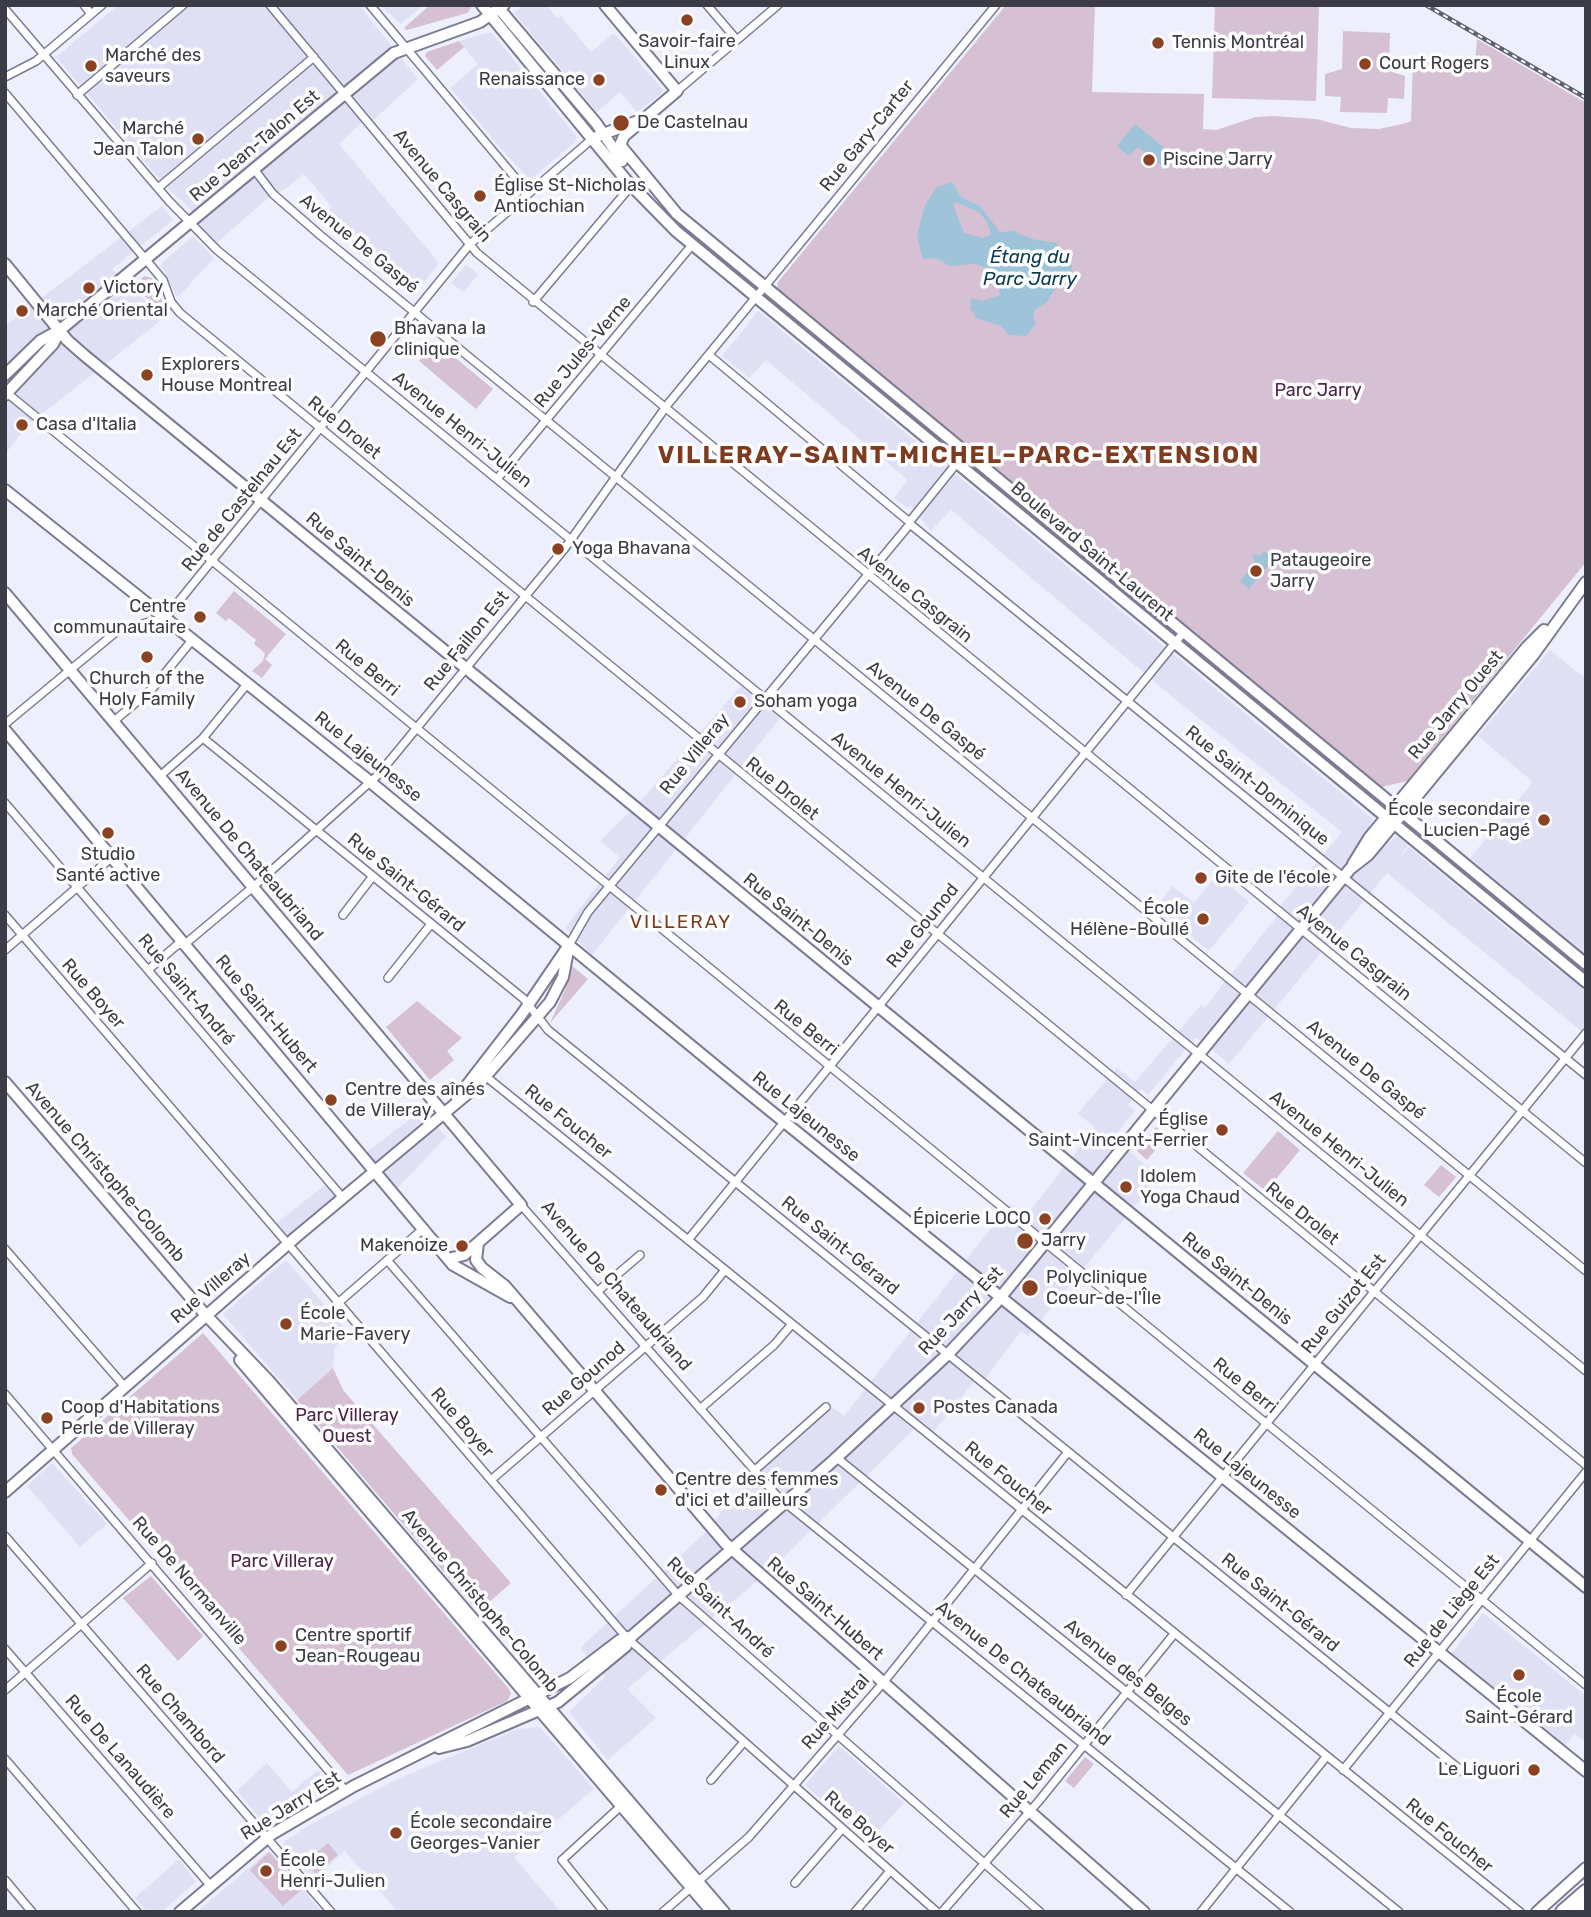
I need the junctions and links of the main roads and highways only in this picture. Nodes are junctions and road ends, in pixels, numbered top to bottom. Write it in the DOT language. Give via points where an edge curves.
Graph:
graph roads {
  1 [pos="482,5"];
  2 [pos="605,5"];
  3 [pos="500,7"];
  4 [pos="489,17"];
  5 [pos="643,120"];
  6 [pos="597,137"];
  7 [pos="646,180"];
  8 [pos="5,264"];
  9 [pos="60,330"];
  10 [pos="5,375"];
  11 [pos="6,394"];
  12 [pos="5,490"];
  13 [pos="1586,582"];
  14 [pos="5,593"];
  15 [pos="5,730"];
  16 [pos="1399,810"];
  17 [pos="1390,821"];
  18 [pos="569,946"];
  19 [pos="1586,964"];
  20 [pos="1586,982"];
  21 [pos="482,1073"];
  22 [pos="5,1082"];
  23 [pos="443,1114"];
  24 [pos="375,1171"];
  25 [pos="1093,1184"];
  26 [pos="478,1243"];
  27 [pos="448,1259"];
  28 [pos="1000,1298"];
  29 [pos="515,1301"];
  30 [pos="206,1316"];
  31 [pos="5,1492"];
  32 [pos="732,1550"];
  33 [pos="1586,1587"];
  34 [pos="629,1638"];
  35 [pos="533,1697"];
  36 [pos="543,1708"];
  37 [pos="433,1749"];
  38 [pos="1586,1771"];
  39 [pos="1586,1868"];
  40 [pos="695,1885"];
  41 [pos="1586,1892"];
  42 [pos="180,1912"];
  43 [pos="712,1912"];
  44 [pos="724,1912"];
  45 [pos="1144,1912"];
  46 [pos="1537,1912"];
  47 [pos="1563,1912"];
  1 -- 4 [label="main road, Boulevard Saint-Laurent"];
  2 -- 5 [label="main road" via="677,91"];
  3 -- 4 [label="main road, Rue Jean-Talon Est"];
  3 -- 6 [label="main road, Boulevard Saint-Laurent"];
  4 -- 6 [label="main road, Boulevard Saint-Laurent"];
  4 -- 9 [label="main road, Rue Jean-Talon Est" via="394,53"];
  5 -- 6 [label="main road"];
  5 -- 7 [label="main road, Boulevard Saint-Laurent" via="620,145"];
  6 -- 7 [label="main road, Boulevard Saint-Laurent"];
  6 -- 17 [label="main road, Boulevard Saint-Laurent" via="631,186 692,245"];
  7 -- 16 [label="main road, Boulevard Saint-Laurent" via="692,228"];
  8 -- 9 [label="main road, Rue Saint-Denis"];
  9 -- 10 [label="main road, Rue Jean-Talon Est" via="40,341"];
  9 -- 11 [label="main road, Rue Jean-Talon Est" via="53,344"];
  9 -- 25 [label="main road, Rue Saint-Denis" via="84,355"];
  12 -- 18 [label="main road, Rue Lajeunesse"];
  13 -- 16 [label="main road, Rue Jarry Ouest" via="1527,647"];
  14 -- 23 [label="main road, Avenue De Chateaubriand"];
  15 -- 24 [label="main road, Rue Saint-Hubert"];
  16 -- 17 [label="main road, Rue Jarry Ouest"];
  16 -- 19 [label="main road, Boulevard Saint-Laurent"];
  17 -- 20 [label="main road, Boulevard Saint-Laurent"];
  17 -- 25 [label="main road, Rue Jarry Est" via="1360,848 1347,873"];
  18 -- 21 [label="main road, Rue Villeray"];
  18 -- 21 [label="main road, Rue Villeray" via="560,986 537,1018"];
  18 -- 28 [label="main road, Rue Lajeunesse"];
  21 -- 23 [label="main road, Rue Villeray"];
  22 -- 30 [label="main road, Avenue Christophe-Colomb"];
  23 -- 24 [label="main road, Rue Villeray"];
  23 -- 26 [label="main road, Avenue De Chateaubriand" via="520,1205"];
  24 -- 27 [label="main road, Rue Saint-Hubert"];
  24 -- 30 [label="main road, Rue Villeray"];
  25 -- 28 [label="main road, Rue Jarry Est"];
  25 -- 33 [label="main road, Rue Saint-Denis"];
  26 -- 27 [label="main road" via="459,1258"];
  26 -- 29 [label="main road, Rue Saint-Hubert" via="478,1264 505,1286"];
  27 -- 29 [label="main road, Rue Saint-Hubert" via="460,1271"];
  28 -- 32 [label="main road, Rue Jarry Est" via="893,1406"];
  28 -- 38 [label="main road, Rue Lajeunesse"];
  29 -- 32 [label="main road, Rue Saint-Hubert"];
  30 -- 31 [label="main road, Rue Villeray"];
  30 -- 35 [label="main road, Avenue Christophe-Colomb" via="261,1387"];
  32 -- 34 [label="main road, Rue Jarry Est"];
  32 -- 45 [label="main road, Rue Saint-Hubert"];
  34 -- 35 [label="main road, Rue Jarry Est" via="576,1675"];
  34 -- 36 [label="main road, Rue Jarry Est" via="584,1683"];
  35 -- 36 [label="main road, Avenue Christophe-Colomb"];
  35 -- 37 [label="main road, Rue Jarry Est"];
  36 -- 37 [label="main road, Rue Jarry Est" via="455,1745"];
  36 -- 40 [label="main road, Avenue Christophe-Colomb"];
  36 -- 40 [label="main road, Avenue Christophe-Colomb" via="621,1806"];
  37 -- 42 [label="main road, Rue Jarry Est" via="346,1790 267,1837"];
  39 -- 46 [label="main road"];
  40 -- 43 [label="main road, Avenue Christophe-Colomb"];
  40 -- 44 [label="main road, Avenue Christophe-Colomb"];
  41 -- 47 [label="highway"];
}
